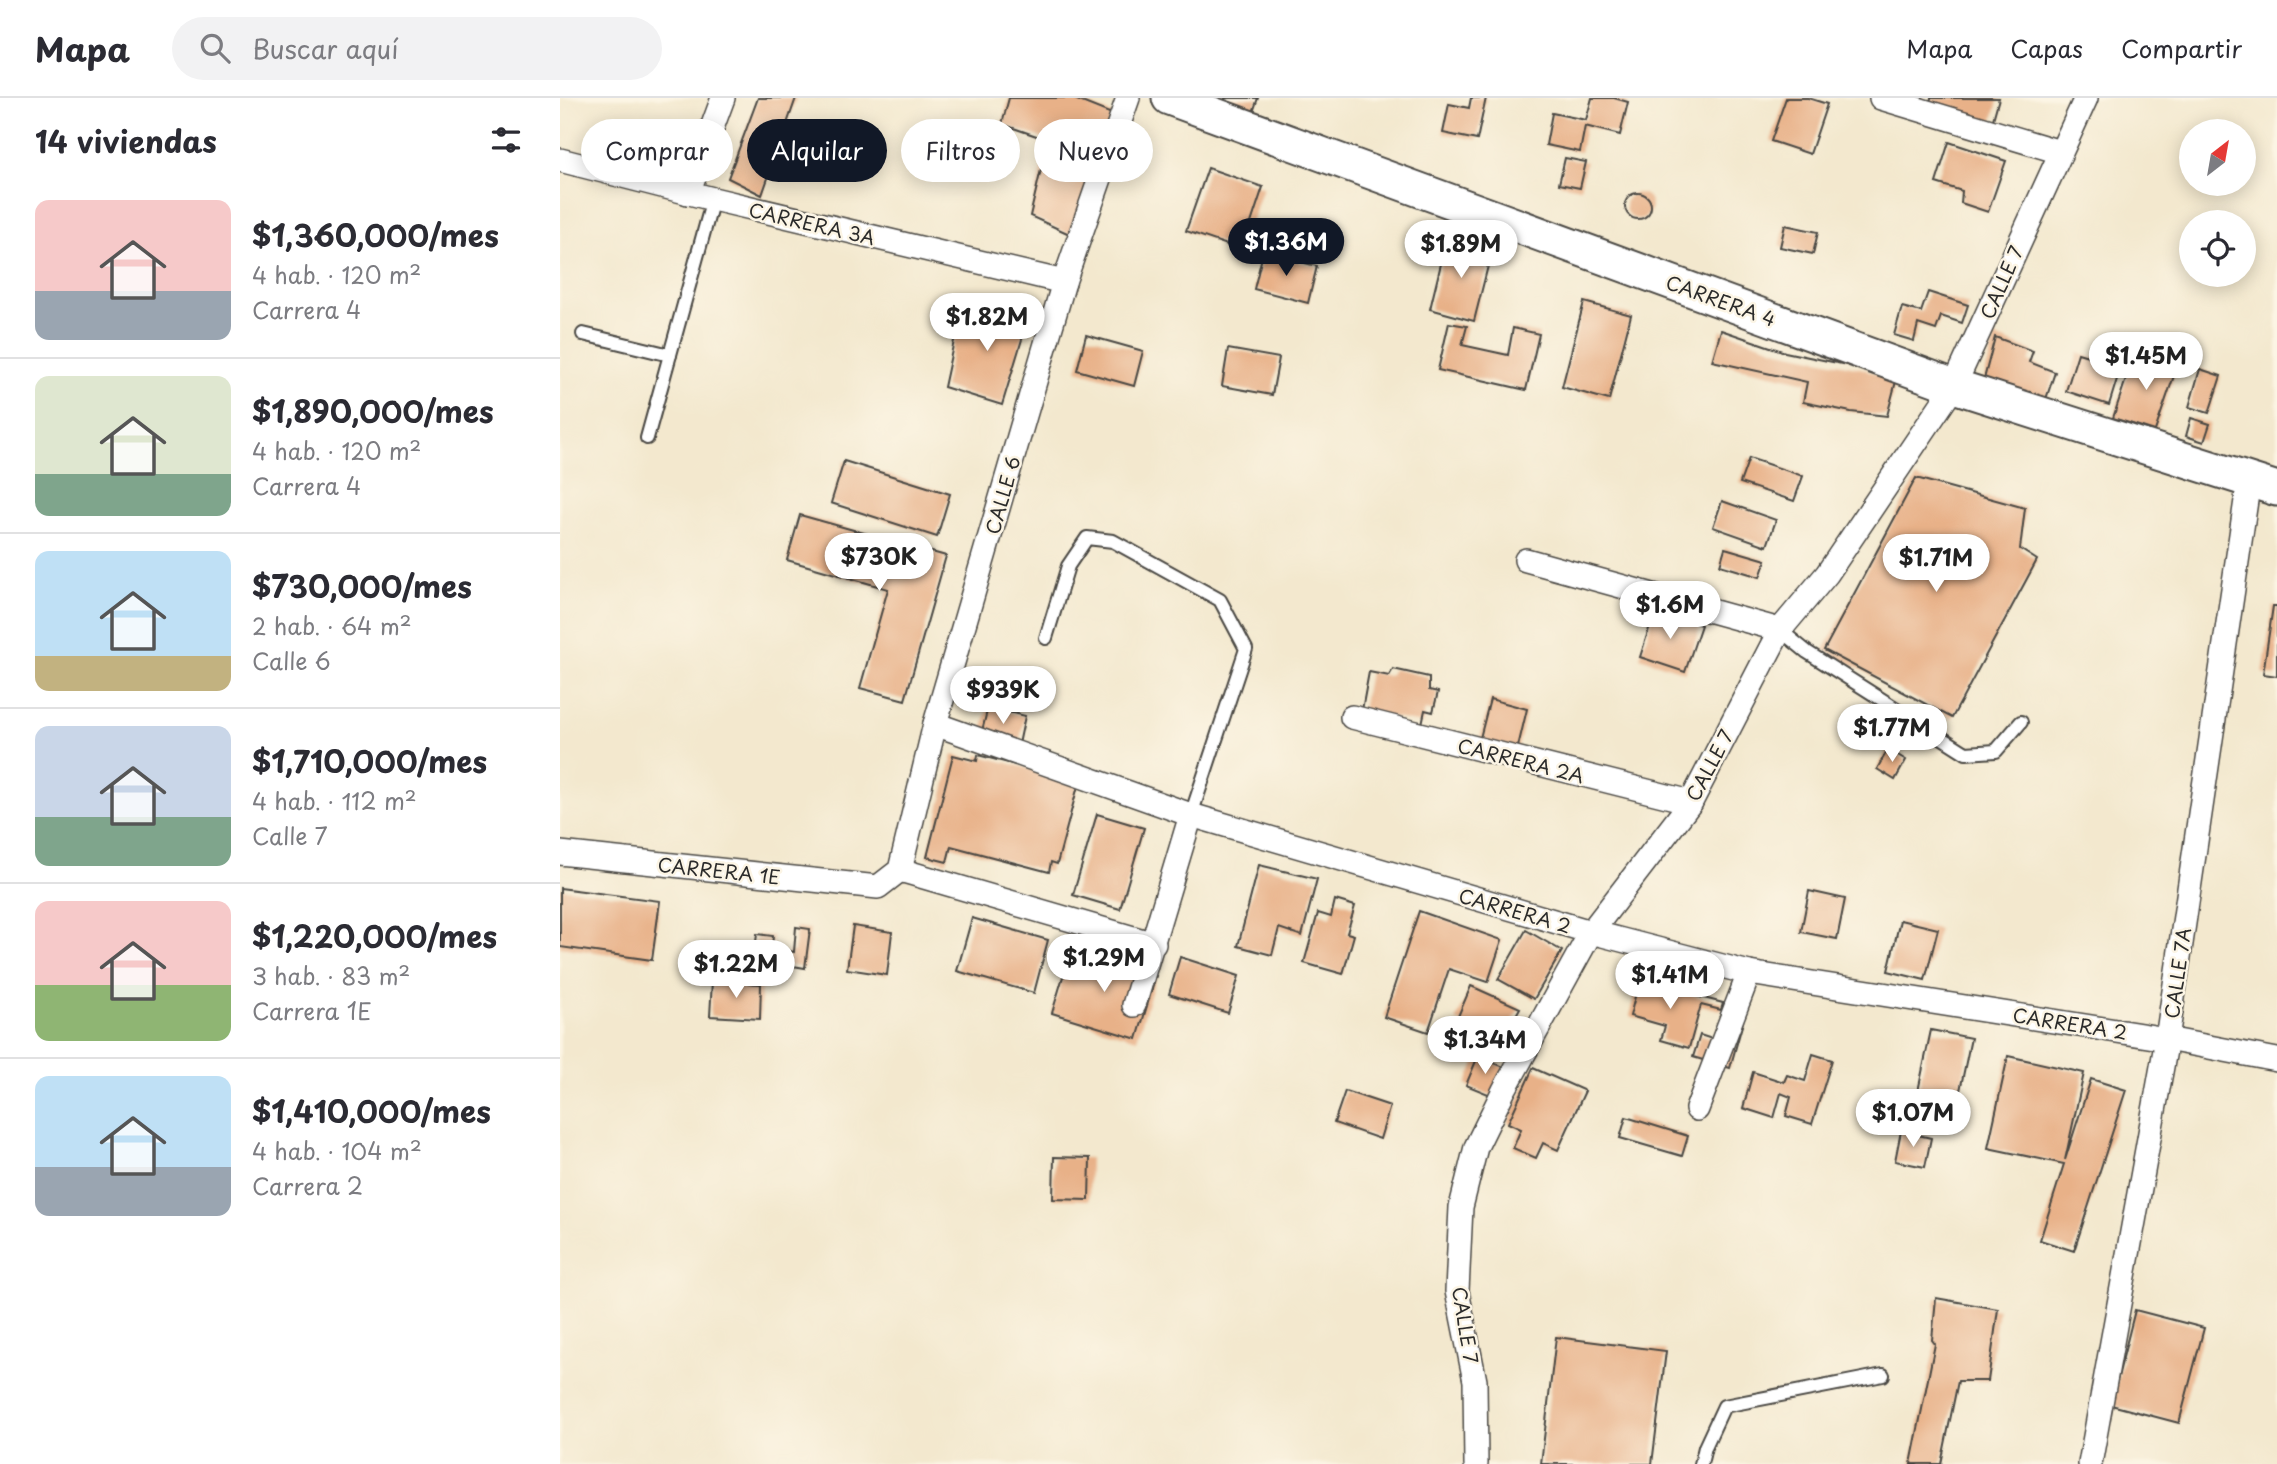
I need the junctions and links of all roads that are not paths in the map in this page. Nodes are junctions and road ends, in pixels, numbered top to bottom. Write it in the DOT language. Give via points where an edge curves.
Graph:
graph roads {
  1 [pos="723,98"];
  2 [pos="1128,98"];
  3 [pos="1169,98"];
  4 [pos="1881,98"];
  5 [pos="2086,98"];
  6 [pos="2060,152"];
  7 [pos="560,160"];
  8 [pos="688,193"];
  9 [pos="713,200"];
  10 [pos="1064,282"];
  11 [pos="583,334"];
  12 [pos="670,355"];
  13 [pos="1954,386"];
  14 [pos="647,438"];
  15 [pos="2263,485"];
  16 [pos="1526,560"];
  17 [pos="1780,630"];
  18 [pos="1046,638"];
  19 [pos="1352,717"];
  20 [pos="2021,722"];
  21 [pos="936,724"];
  22 [pos="1691,802"];
  23 [pos="1191,815"];
  24 [pos="560,853"];
  25 [pos="900,870"];
  26 [pos="1591,932"];
  27 [pos="1154,944"];
  28 [pos="1749,973"];
  29 [pos="1134,1005"];
  30 [pos="2167,1038"];
  31 [pos="2277,1060"];
  32 [pos="1697,1109"];
  33 [pos="1883,1375"];
  34 [pos="1476,1464"];
  35 [pos="1701,1464"];
  36 [pos="2090,1464"];
  1 -- 8 [label="street"];
  2 -- 10 [label="street, CALLE 6"];
  3 -- 13 [label="street, CARRERA 4"];
  4 -- 6 [label="street"];
  5 -- 6 [label="street, CALLE 7"];
  6 -- 13 [label="street, CALLE 7"];
  7 -- 8 [label="street, CARRERA 3A"];
  8 -- 9 [label="street, CARRERA 3A"];
  9 -- 10 [label="street, CARRERA 3A"];
  9 -- 12 [label="lane"];
  10 -- 21 [label="street, CALLE 6"];
  11 -- 12 [label="lane"];
  12 -- 14 [label="lane"];
  13 -- 15 [label="street, CARRERA 4"];
  13 -- 17 [label="street, CALLE 7" via="1827,574"];
  15 -- 30 [label="street, CALLE 7A"];
  16 -- 17 [label="street"];
  17 -- 20 [label="lane" via="1966,753 1996,751"];
  17 -- 22 [label="street, CALLE 7"];
  18 -- 23 [label="lane" via="1068,566 1087,538 1113,541 1220,600 1245,649"];
  19 -- 22 [label="street, CARRERA 2A"];
  21 -- 23 [label="street, CARRERA 2"];
  21 -- 25 [label="street, CALLE 6"];
  22 -- 26 [label="street, CALLE 7"];
  23 -- 26 [label="street, CARRERA 2"];
  23 -- 27 [label="street"];
  24 -- 25 [label="street, CARRERA 1E" via="878,887"];
  25 -- 27 [label="street"];
  26 -- 28 [label="street, CARRERA 2"];
  26 -- 34 [label="street, CALLE 7" via="1476,1147 1461,1208 1457,1290 1475,1381"];
  27 -- 29 [label="street"];
  28 -- 30 [label="street, CARRERA 2"];
  28 -- 32 [label="street"];
  30 -- 31 [label="street, CARRERA 2"];
  30 -- 36 [label="street, CALLE 7A"];
  33 -- 35 [label="lane" via="1724,1406"];
}
